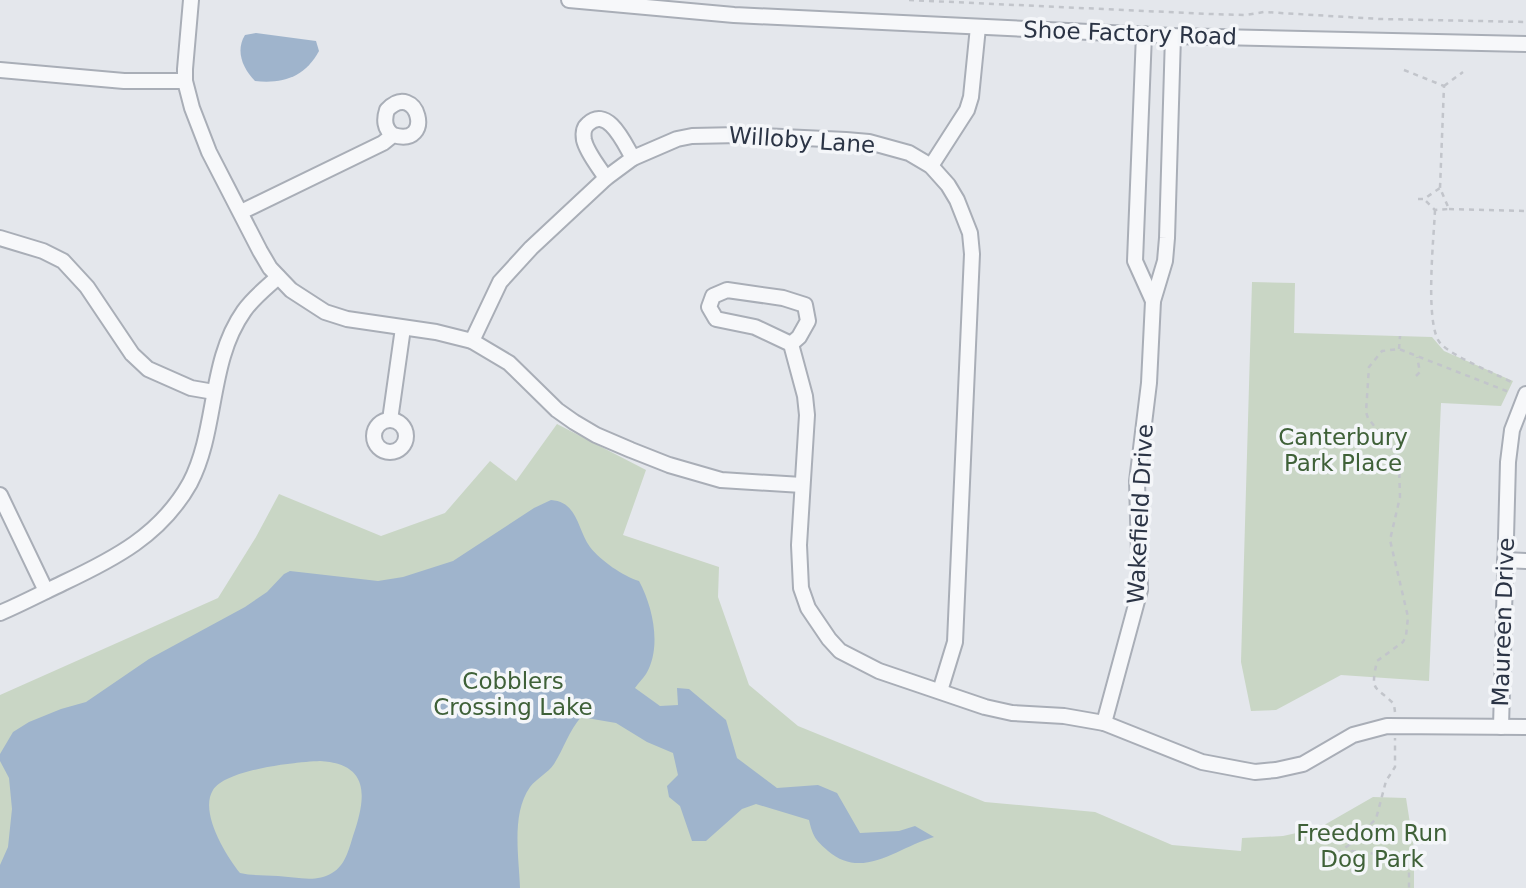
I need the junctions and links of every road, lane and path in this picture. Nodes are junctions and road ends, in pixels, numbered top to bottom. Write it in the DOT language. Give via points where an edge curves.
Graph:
graph roads {
  1 [pos="191,0"];
  2 [pos="569,0"];
  3 [pos="909,0"];
  4 [pos="735,7"];
  5 [pos="1526,22"];
  6 [pos="978,27"];
  7 [pos="1144,34"];
  8 [pos="1173,36"];
  9 [pos="1526,44"];
  10 [pos="0,70"];
  11 [pos="1404,71"];
  12 [pos="1463,72"];
  13 [pos="185,81"];
  14 [pos="1444,86"];
  15 [pos="393,135"];
  16 [pos="633,158"];
  17 [pos="931,166"];
  18 [pos="606,178"];
  19 [pos="1440,188"];
  20 [pos="1418,198"];
  21 [pos="1424,198"];
  22 [pos="1449,209"];
  23 [pos="1435,210"];
  24 [pos="1526,211"];
  25 [pos="241,212"];
  26 [pos="0,238"];
  27 [pos="278,277"];
  28 [pos="1153,301"];
  29 [pos="403,328"];
  30 [pos="1400,336"];
  31 [pos="472,341"];
  32 [pos="791,344"];
  33 [pos="1399,349"];
  34 [pos="1417,357"];
  35 [pos="1416,376"];
  36 [pos="1513,383"];
  37 [pos="214,392"];
  38 [pos="1509,392"];
  39 [pos="1526,394"];
  40 [pos="390,420"];
  41 [pos="802,485"];
  42 [pos="0,495"];
  43 [pos="1505,560"];
  44 [pos="1526,561"];
  45 [pos="46,591"];
  46 [pos="0,613"];
  47 [pos="940,691"];
  48 [pos="1395,719"];
  49 [pos="1104,723"];
  50 [pos="1501,727"];
  51 [pos="1526,727"];
  52 [pos="1395,734"];
  53 [pos="1349,845"];
  54 [pos="1352,851"];
  55 [pos="1328,869"];
  56 [pos="1352,872"];
  57 [pos="1409,888"];
  1 -- 13 [label="street"];
  2 -- 4 [label="street, Shoe Factory Road"];
  3 -- 5 [label="path"];
  4 -- 6 [label="street, Shoe Factory Road"];
  6 -- 7 [label="street, Shoe Factory Road"];
  6 -- 17 [label="street" via="967,110"];
  7 -- 8 [label="street, Shoe Factory Road"];
  7 -- 28 [label="street, Wakefield Drive" via="1135,261"];
  8 -- 9 [label="street, Shoe Factory Road"];
  8 -- 28 [label="street, Wakefield Drive" via="1167,238"];
  10 -- 13 [label="street" via="134,82"];
  11 -- 14 [label="path"];
  12 -- 14 [label="path"];
  13 -- 25 [label="street" via="199,128"];
  14 -- 19 [label="path"];
  15 -- 25 [label="street"];
  16 -- 17 [label="street, Willoby Lane" via="677,139 706,134 869,142 909,153"];
  16 -- 18 [label="street, Willoby Lane"];
  16 -- 18 [label="street" via="611,124 590,122 584,140"];
  17 -- 47 [label="street, Willoby Lane" via="957,200 970,233 972,254 956,631"];
  18 -- 31 [label="street, Willoby Lane" via="514,263"];
  19 -- 21 [label="path"];
  19 -- 22 [label="path"];
  20 -- 21 [label="path"];
  21 -- 23 [label="path"];
  22 -- 23 [label="path"];
  22 -- 24 [label="path"];
  23 -- 36 [label="path" via="1432,318 1436,336 1447,349"];
  25 -- 27 [label="street"];
  26 -- 37 [label="street" via="63,261 148,369 191,388"];
  27 -- 29 [label="street" via="325,312"];
  27 -- 37 [label="street" via="253,299 235,324"];
  28 -- 49 [label="street, Wakefield Drive" via="1137,481 1140,590"];
  29 -- 31 [label="street"];
  29 -- 40 [label="street"];
  30 -- 33 [label="path"];
  31 -- 41 [label="street" via="509,363 557,410 596,435 669,465 721,480"];
  32 -- 32 [label="street" via="755,327 716,319 709,307 713,296 727,290 805,305 808,321"];
  32 -- 41 [label="street" via="807,415"];
  33 -- 34 [label="path"];
  33 -- 48 [label="path" via="1382,351 1370,364 1366,397 1367,415 1394,452 1400,474 1401,497 1390,540 1408,617 1406,636 1398,648 1377,661 1373,682 1377,692 1394,704"];
  34 -- 35 [label="path" via="1420,372"];
  34 -- 38 [label="path"];
  37 -- 45 [label="street" via="199,458 175,506 127,551"];
  39 -- 43 [label="street, Maureen Drive" via="1512,430"];
  41 -- 47 [label="street" via="798,567 801,589 818,624 840,651 852,658"];
  42 -- 45 [label="street"];
  43 -- 44 [label="street"];
  43 -- 50 [label="street, Maureen Drive"];
  45 -- 46 [label="street"];
  47 -- 49 [label="street" via="1012,713"];
  49 -- 50 [label="street" via="1202,762 1255,772 1303,764 1353,736 1387,726"];
  50 -- 51 [label="street"];
  52 -- 53 [label="path" via="1395,767 1386,781 1376,820"];
  53 -- 54 [label="path"];
  53 -- 55 [label="path" via="1329,859"];
  54 -- 56 [label="path"];
  54 -- 57 [label="path" via="1404,857 1409,865"];
}
